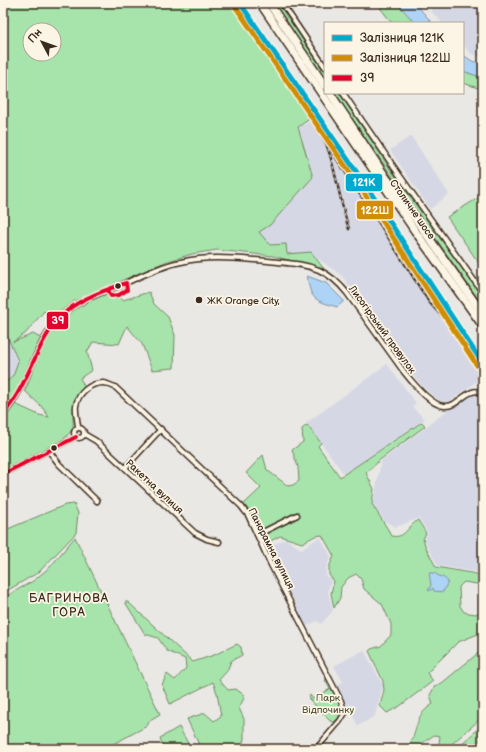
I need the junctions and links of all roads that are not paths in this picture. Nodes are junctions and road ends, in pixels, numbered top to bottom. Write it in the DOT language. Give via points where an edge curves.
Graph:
graph roads {
  1 [pos="260,3"];
  2 [pos="269,3"];
  3 [pos="282,3"];
  4 [pos="324,65"];
  5 [pos="324,85"];
  6 [pos="331,94"];
  7 [pos="344,94"];
  8 [pos="483,293"];
  9 [pos="483,314"];
  10 [pos="483,326"];
  11 [pos="483,393"];
  12 [pos="3,415"];
  13 [pos="78,428"];
  14 [pos="161,429"];
  15 [pos="84,434"];
  16 [pos="76,437"];
  17 [pos="49,452"];
  18 [pos="125,468"];
  19 [pos="3,474"];
  20 [pos="97,501"];
  21 [pos="297,514"];
  22 [pos="257,535"];
  23 [pos="219,542"];
  24 [pos="316,749"];
  1 -- 10 [label="highway, Столичне шосе"];
  2 -- 5 [label="highway"];
  3 -- 4 [label="street"];
  6 -- 9 [label="highway, Столичне шосе"];
  7 -- 8 [label="street, Столичне шосе"];
  11 -- 12 [label="street, Лисогірський провулок" via="471,392 449,406 433,402 411,381 347,293 336,281 320,270 295,264 204,258 168,266 85,299 69,309 48,332 24,384"];
  13 -- 14 [label="street, Панорамна вулиця" via="78,398 91,386 105,383 120,391"];
  13 -- 15 [label="street" via="83,430"];
  13 -- 16 [label="street" via="74,431"];
  14 -- 18 [label="street"];
  14 -- 22 [label="street, Панорамна вулиця" via="241,506"];
  15 -- 16 [label="street" via="80,438"];
  15 -- 18 [label="street, Ракетна вулиця"];
  16 -- 17 [label="street"];
  17 -- 19 [label="street"];
  17 -- 20 [label="street"];
  18 -- 23 [label="street, Ракетна вулиця" via="195,533"];
  21 -- 22 [label="street"];
  22 -- 24 [label="street, Панорамна вулиця" via="345,713"];
}
